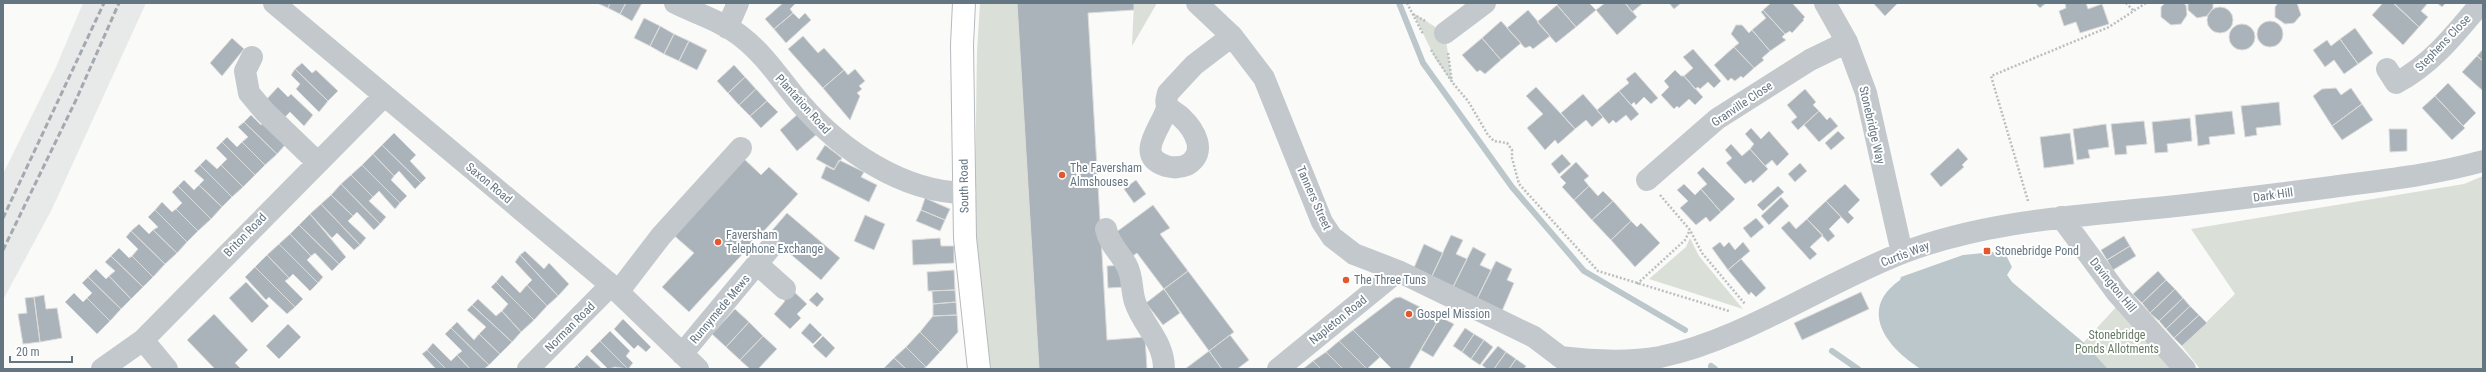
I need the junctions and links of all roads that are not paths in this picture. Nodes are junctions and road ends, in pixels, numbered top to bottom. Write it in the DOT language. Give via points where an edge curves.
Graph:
graph roads {
  1 [pos="274,3"];
  2 [pos="675,3"];
  3 [pos="738,3"];
  4 [pos="964,3"];
  5 [pos="1197,3"];
  6 [pos="1485,3"];
  7 [pos="1825,3"];
  8 [pos="2481,3"];
  9 [pos="727,28"];
  10 [pos="1232,36"];
  11 [pos="1433,39"];
  12 [pos="1847,42"];
  13 [pos="252,57"];
  14 [pos="2387,69"];
  15 [pos="384,96"];
  16 [pos="1167,107"];
  17 [pos="741,148"];
  18 [pos="2483,161"];
  19 [pos="317,162"];
  20 [pos="1646,180"];
  21 [pos="965,193"];
  22 [pos="2061,217"];
  23 [pos="1106,229"];
  24 [pos="771,247"];
  25 [pos="1902,253"];
  26 [pos="757,264"];
  27 [pos="1398,271"];
  28 [pos="615,289"];
  29 [pos="785,289"];
  30 [pos="143,340"];
  31 [pos="1696,347"];
  32 [pos="682,354"];
  33 [pos="1568,363"];
  34 [pos="974,365"];
  35 [pos="102,369"];
  36 [pos="167,369"];
  37 [pos="528,369"];
  38 [pos="698,369"];
  39 [pos="1164,369"];
  40 [pos="1278,369"];
  41 [pos="1675,369"];
  42 [pos="2185,369"];
  1 -- 15 [label="street, Saxon Road"];
  2 -- 9 [label="street, Plantation Road"];
  3 -- 9 [label="street"];
  4 -- 21 [label="main road, South Road" via="962,45"];
  5 -- 10 [label="street, Tanners Street"];
  6 -- 11 [label="street"];
  7 -- 12 [label="street, Stonebridge Way"];
  8 -- 14 [label="street, Stephens Close" via="2452,38 2414,74 2396,83"];
  9 -- 21 [label="street, Plantation Road" via="754,48 815,120 852,152 915,183 941,192"];
  10 -- 16 [label="street" via="1179,80 1168,93"];
  10 -- 27 [label="street, Tanners Street" via="1264,78 1322,222 1332,237 1354,254"];
  12 -- 20 [label="street, Granville Close" via="1810,60 1717,119"];
  12 -- 25 [label="street, Stonebridge Way" via="1866,93"];
  13 -- 19 [label="street" via="245,71 248,92"];
  15 -- 19 [label="street, Briton Road"];
  15 -- 28 [label="street, Saxon Road"];
  17 -- 28 [label="street, Norman Road"];
  18 -- 22 [label="street, Dark Hill" via="2409,177 2223,202"];
  19 -- 30 [label="street, Briton Road"];
  21 -- 34 [label="main road, South Road"];
  22 -- 25 [label="street, Curtis Way" via="1968,232"];
  22 -- 42 [label="street, Davington Hill" via="2117,293"];
  23 -- 39 [label="street" via="1112,246 1127,266 1135,302 1162,351"];
  24 -- 26 [label="street, Runnymede Mews"];
  25 -- 31 [label="street, Curtis Way"];
  26 -- 29 [label="street, Runnymede Mews"];
  26 -- 32 [label="street, Runnymede Mews"];
  27 -- 33 [label="street, Tanners Street" via="1534,337"];
  27 -- 40 [label="street, Napleton Road"];
  28 -- 32 [label="street, Saxon Road"];
  28 -- 37 [label="street, Norman Road"];
  30 -- 35 [label="street, Briton Road"];
  30 -- 36 [label="street"];
  31 -- 33 [label="street" via="1659,357"];
  31 -- 41 [label="street"];
  32 -- 38 [label="street, Saxon Road"];
}
